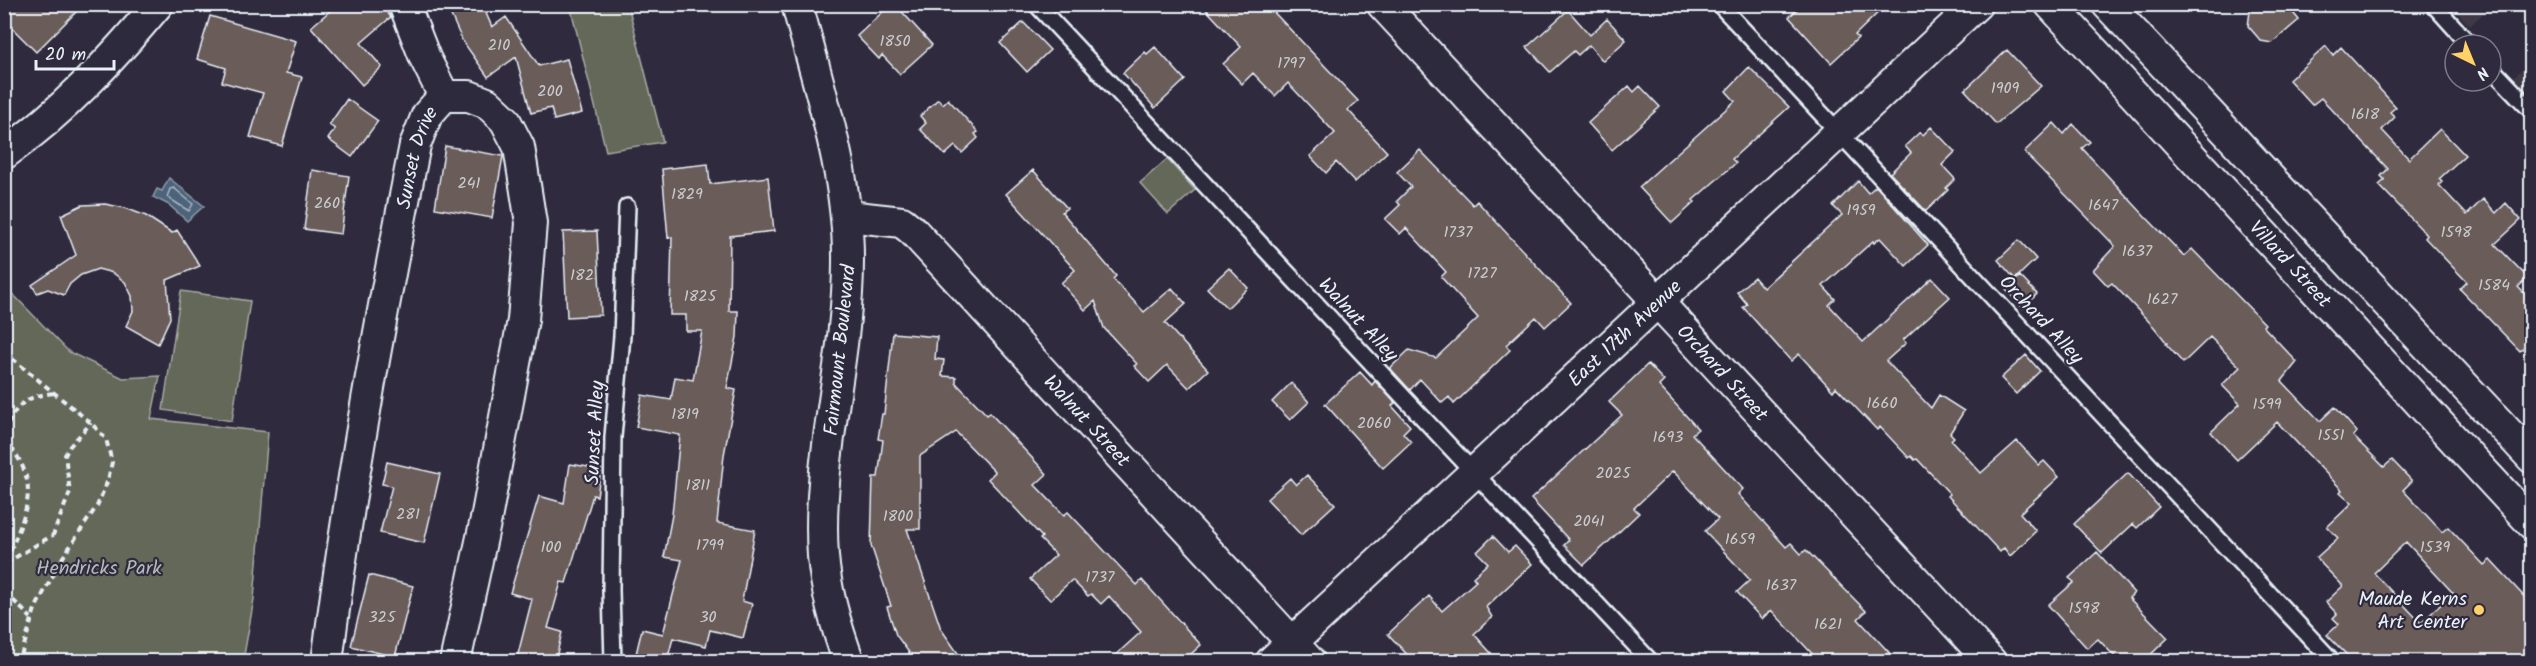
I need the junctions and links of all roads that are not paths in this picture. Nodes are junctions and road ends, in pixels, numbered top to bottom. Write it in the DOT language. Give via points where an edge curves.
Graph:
graph roads {
  1 [pos="158,4"];
  2 [pos="404,4"];
  3 [pos="797,4"];
  4 [pos="1036,4"];
  5 [pos="1382,4"];
  6 [pos="1719,4"];
  7 [pos="1977,4"];
  8 [pos="2050,4"];
  9 [pos="2108,4"];
  10 [pos="2433,4"];
  11 [pos="2459,33"];
  12 [pos="2503,81"];
  13 [pos="444,96"];
  14 [pos="2532,111"];
  15 [pos="1839,133"];
  16 [pos="4,154"];
  17 [pos="627,207"];
  18 [pos="847,216"];
  19 [pos="1658,302"];
  20 [pos="2532,458"];
  21 [pos="1474,473"];
  22 [pos="2532,524"];
  23 [pos="1291,655"];
  24 [pos="327,662"];
  25 [pos="455,662"];
  26 [pos="613,662"];
  27 [pos="849,662"];
  28 [pos="1651,662"];
  29 [pos="1992,662"];
  30 [pos="2333,662"];
  1 -- 16 [label="street" via="79,92"];
  2 -- 13 [label="street"];
  3 -- 18 [label="street, Fairmount Boulevard"];
  4 -- 21 [label="lane, Walnut Alley"];
  5 -- 19 [label="street, Orchard Street"];
  6 -- 15 [label="lane, Orchard Alley"];
  7 -- 15 [label="street, East 17th Avenue"];
  8 -- 22 [label="street, Villard Street"];
  9 -- 20 [label="street"];
  10 -- 11 [label="lane"];
  12 -- 14 [label="lane"];
  13 -- 24 [label="street, Sunset Drive" via="427,115 415,144 364,413"];
  13 -- 25 [label="street, Sunset Drive" via="468,96 487,103 505,120 519,147 531,223 523,320"];
  15 -- 19 [label="street, East 17th Avenue"];
  15 -- 30 [label="lane, Orchard Alley"];
  17 -- 26 [label="lane, Sunset Alley" via="622,336 612,437"];
  18 -- 23 [label="street, Walnut Street" via="902,222 913,231"];
  18 -- 27 [label="street, Fairmount Boulevard" via="846,316 823,500 823,555 831,608"];
  19 -- 21 [label="street, East 17th Avenue"];
  19 -- 29 [label="street, Orchard Street"];
  21 -- 23 [label="street, East 17th Avenue"];
  21 -- 28 [label="lane, Walnut Alley"];
}
